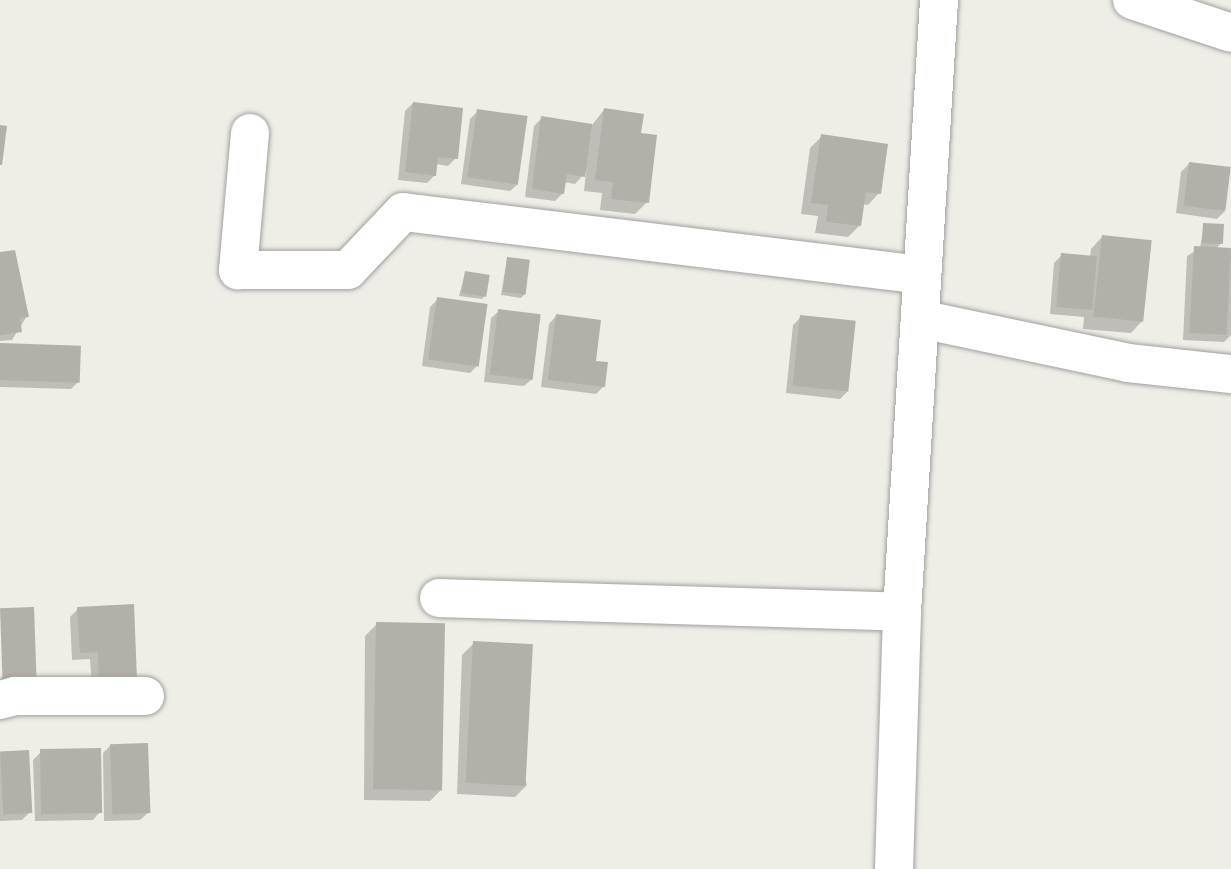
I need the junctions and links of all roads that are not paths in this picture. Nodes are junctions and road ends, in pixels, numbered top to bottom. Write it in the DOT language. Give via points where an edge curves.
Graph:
graph roads {
  1 [pos="939,0"];
  2 [pos="1132,0"];
  3 [pos="1231,33"];
  4 [pos="250,133"];
  5 [pos="922,275"];
  6 [pos="920,320"];
  7 [pos="1231,374"];
  8 [pos="439,597"];
  9 [pos="902,612"];
  10 [pos="145,695"];
  11 [pos="0,701"];
  12 [pos="894,869"];
  1 -- 5 [label="street"];
  2 -- 3 [label="street"];
  4 -- 5 [label="street" via="238,270 348,270 403,212"];
  5 -- 6 [label="street"];
  6 -- 7 [label="street" via="1128,362"];
  6 -- 9 [label="street"];
  8 -- 9 [label="street"];
  9 -- 12 [label="street"];
  10 -- 11 [label="street" via="15,696"];
}
